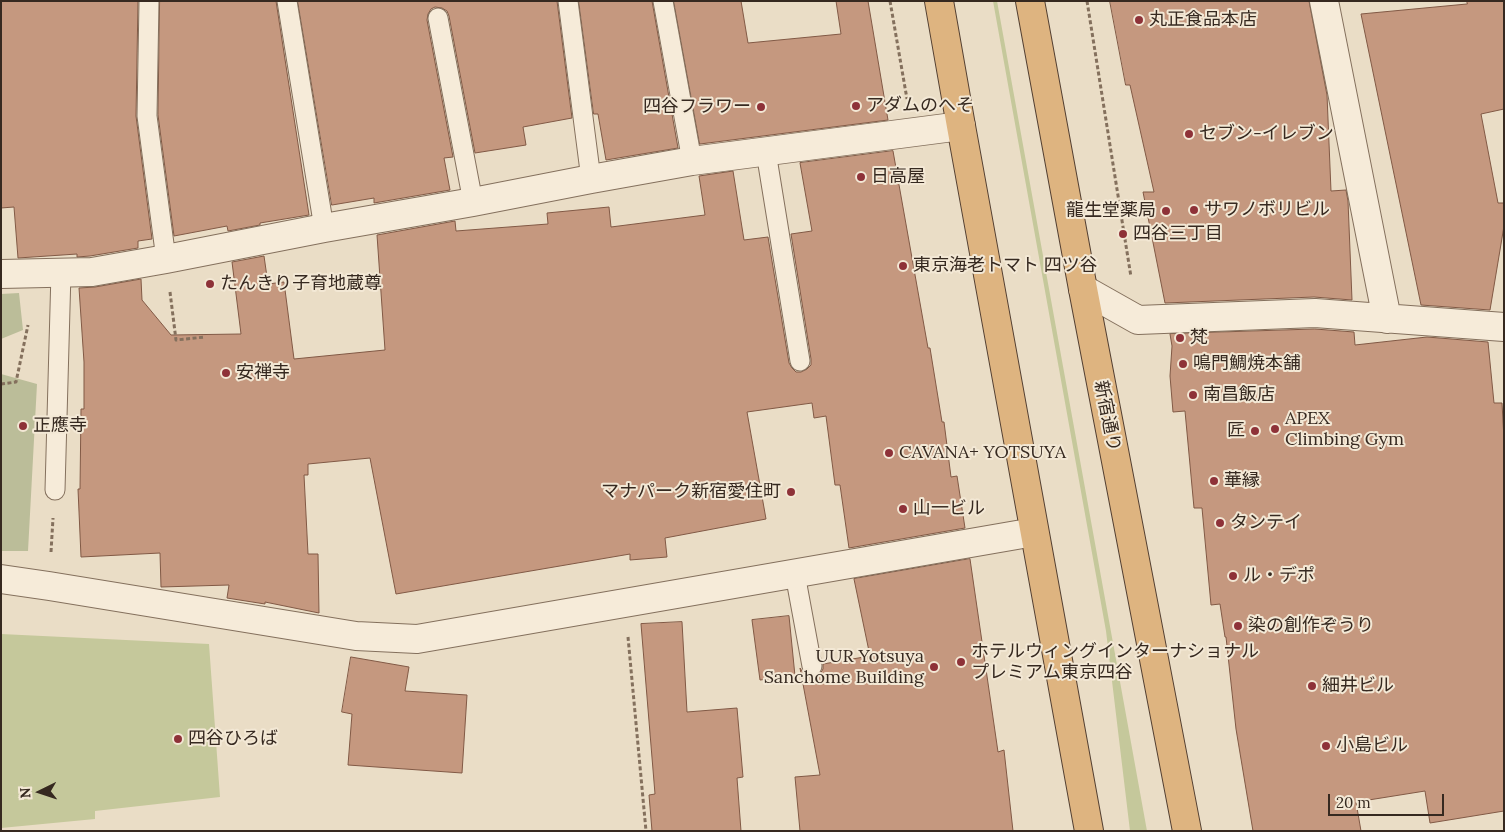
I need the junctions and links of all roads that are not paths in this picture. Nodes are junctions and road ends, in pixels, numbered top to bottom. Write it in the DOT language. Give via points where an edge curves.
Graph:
graph roads {
  1 [pos="149,1"];
  2 [pos="287,1"];
  3 [pos="568,1"];
  4 [pos="663,1"];
  5 [pos="939,1"];
  6 [pos="1030,1"];
  7 [pos="1324,1"];
  8 [pos="438,18"];
  9 [pos="961,126"];
  10 [pos="766,152"];
  11 [pos="692,161"];
  12 [pos="591,179"];
  13 [pos="473,202"];
  14 [pos="324,228"];
  15 [pos="166,260"];
  16 [pos="50,272"];
  17 [pos="1,274"];
  18 [pos="1083,289"];
  19 [pos="1387,319"];
  20 [pos="1504,327"];
  21 [pos="800,361"];
  22 [pos="55,490"];
  23 [pos="1034,532"];
  24 [pos="795,574"];
  25 [pos="1,580"];
  26 [pos="812,666"];
  27 [pos="1089,831"];
  28 [pos="1187,831"];
  1 -- 15 [label="lane" via="147,116"];
  2 -- 14 [label="lane"];
  3 -- 12 [label="lane"];
  4 -- 11 [label="lane"];
  5 -- 9 [label="highway"];
  6 -- 18 [label="highway, 新宿通り"];
  7 -- 19 [label="street"];
  8 -- 13 [label="lane"];
  9 -- 10 [label="street"];
  9 -- 23 [label="highway"];
  10 -- 11 [label="street"];
  10 -- 21 [label="lane"];
  11 -- 12 [label="street"];
  12 -- 13 [label="street"];
  13 -- 14 [label="street"];
  14 -- 15 [label="street"];
  15 -- 16 [label="street" via="92,272"];
  16 -- 17 [label="street"];
  16 -- 22 [label="lane"];
  18 -- 19 [label="street" via="1138,320 1315,313"];
  18 -- 28 [label="highway, 新宿通り"];
  19 -- 20 [label="street"];
  23 -- 24 [label="street"];
  23 -- 27 [label="highway"];
  24 -- 25 [label="street" via="417,638 356,636"];
  24 -- 26 [label="lane"];
}
